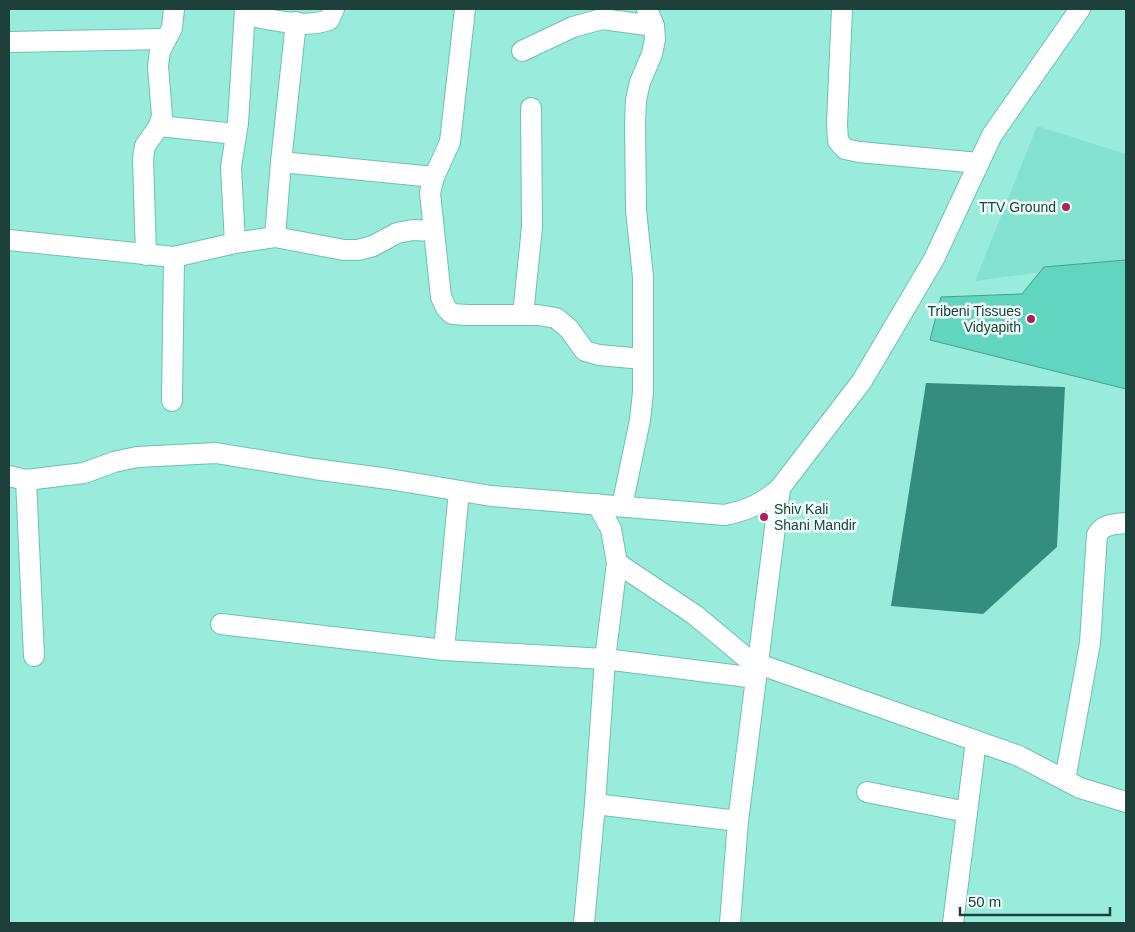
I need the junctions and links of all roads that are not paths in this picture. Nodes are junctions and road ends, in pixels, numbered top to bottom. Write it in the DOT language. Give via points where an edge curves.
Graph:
graph roads {
  1 [pos="174,9"];
  2 [pos="334,9"];
  3 [pos="465,9"];
  4 [pos="842,9"];
  5 [pos="1080,9"];
  6 [pos="245,12"];
  7 [pos="651,18"];
  8 [pos="296,22"];
  9 [pos="166,39"];
  10 [pos="9,42"];
  11 [pos="522,51"];
  12 [pos="531,108"];
  13 [pos="159,126"];
  14 [pos="236,134"];
  15 [pos="281,162"];
  16 [pos="979,163"];
  17 [pos="434,177"];
  18 [pos="433,231"];
  19 [pos="275,237"];
  20 [pos="9,240"];
  21 [pos="235,243"];
  22 [pos="146,255"];
  23 [pos="174,257"];
  24 [pos="523,315"];
  25 [pos="643,359"];
  26 [pos="172,400"];
  27 [pos="17,478"];
  28 [pos="780,488"];
  29 [pos="460,491"];
  30 [pos="597,504"];
  31 [pos="622,506"];
  32 [pos="1126,523"];
  33 [pos="617,563"];
  34 [pos="221,624"];
  35 [pos="444,650"];
  36 [pos="34,656"];
  37 [pos="605,659"];
  38 [pos="757,671"];
  39 [pos="976,741"];
  40 [pos="1065,780"];
  41 [pos="867,792"];
  42 [pos="1126,802"];
  43 [pos="595,804"];
  44 [pos="967,812"];
  45 [pos="738,821"];
  46 [pos="584,923"];
  47 [pos="730,923"];
  48 [pos="953,923"];
  1 -- 9 [label="street" via="172,28"];
  2 -- 8 [label="street" via="329,20"];
  3 -- 17 [label="street" via="450,142"];
  4 -- 16 [label="street" via="836,124 838,141 845,149"];
  5 -- 16 [label="street" via="992,135"];
  6 -- 8 [label="street"];
  6 -- 14 [label="street"];
  7 -- 11 [label="street" via="602,19 573,27"];
  7 -- 25 [label="street" via="655,39 640,82 636,108 636,210 643,277"];
  8 -- 15 [label="street"];
  9 -- 10 [label="street"];
  9 -- 13 [label="street" via="158,66 162,116"];
  12 -- 24 [label="street" via="532,227"];
  13 -- 14 [label="street"];
  13 -- 22 [label="street" via="145,146 143,159"];
  14 -- 21 [label="street" via="231,167"];
  15 -- 17 [label="street"];
  15 -- 19 [label="street"];
  16 -- 28 [label="street" via="934,259 862,381"];
  17 -- 18 [label="street" via="430,193"];
  18 -- 19 [label="street" via="397,233 358,250"];
  18 -- 24 [label="street" via="441,297 452,314"];
  19 -- 21 [label="street"];
  20 -- 22 [label="street"];
  21 -- 23 [label="street"];
  22 -- 23 [label="street"];
  23 -- 26 [label="street"];
  24 -- 25 [label="street" via="556,318 569,329 585,351"];
  25 -- 31 [label="street" via="640,420"];
  27 -- 29 [label="street" via="84,473 137,457 216,454"];
  27 -- 36 [label="street"];
  28 -- 31 [label="street" via="766,500 725,515"];
  28 -- 38 [label="street"];
  29 -- 30 [label="street"];
  29 -- 35 [label="street"];
  30 -- 31 [label="street"];
  30 -- 33 [label="street" via="611,529"];
  32 -- 40 [label="street" via="1107,526 1097,535 1090,643"];
  33 -- 37 [label="street"];
  33 -- 38 [label="street" via="696,615 750,661"];
  34 -- 35 [label="street"];
  35 -- 37 [label="street"];
  37 -- 38 [label="street"];
  37 -- 43 [label="street"];
  38 -- 39 [label="street"];
  38 -- 45 [label="street"];
  39 -- 40 [label="street" via="1019,756"];
  39 -- 44 [label="street"];
  40 -- 42 [label="street"];
  41 -- 44 [label="street"];
  43 -- 45 [label="street"];
  43 -- 46 [label="street"];
  44 -- 48 [label="street"];
  45 -- 47 [label="street"];
}
